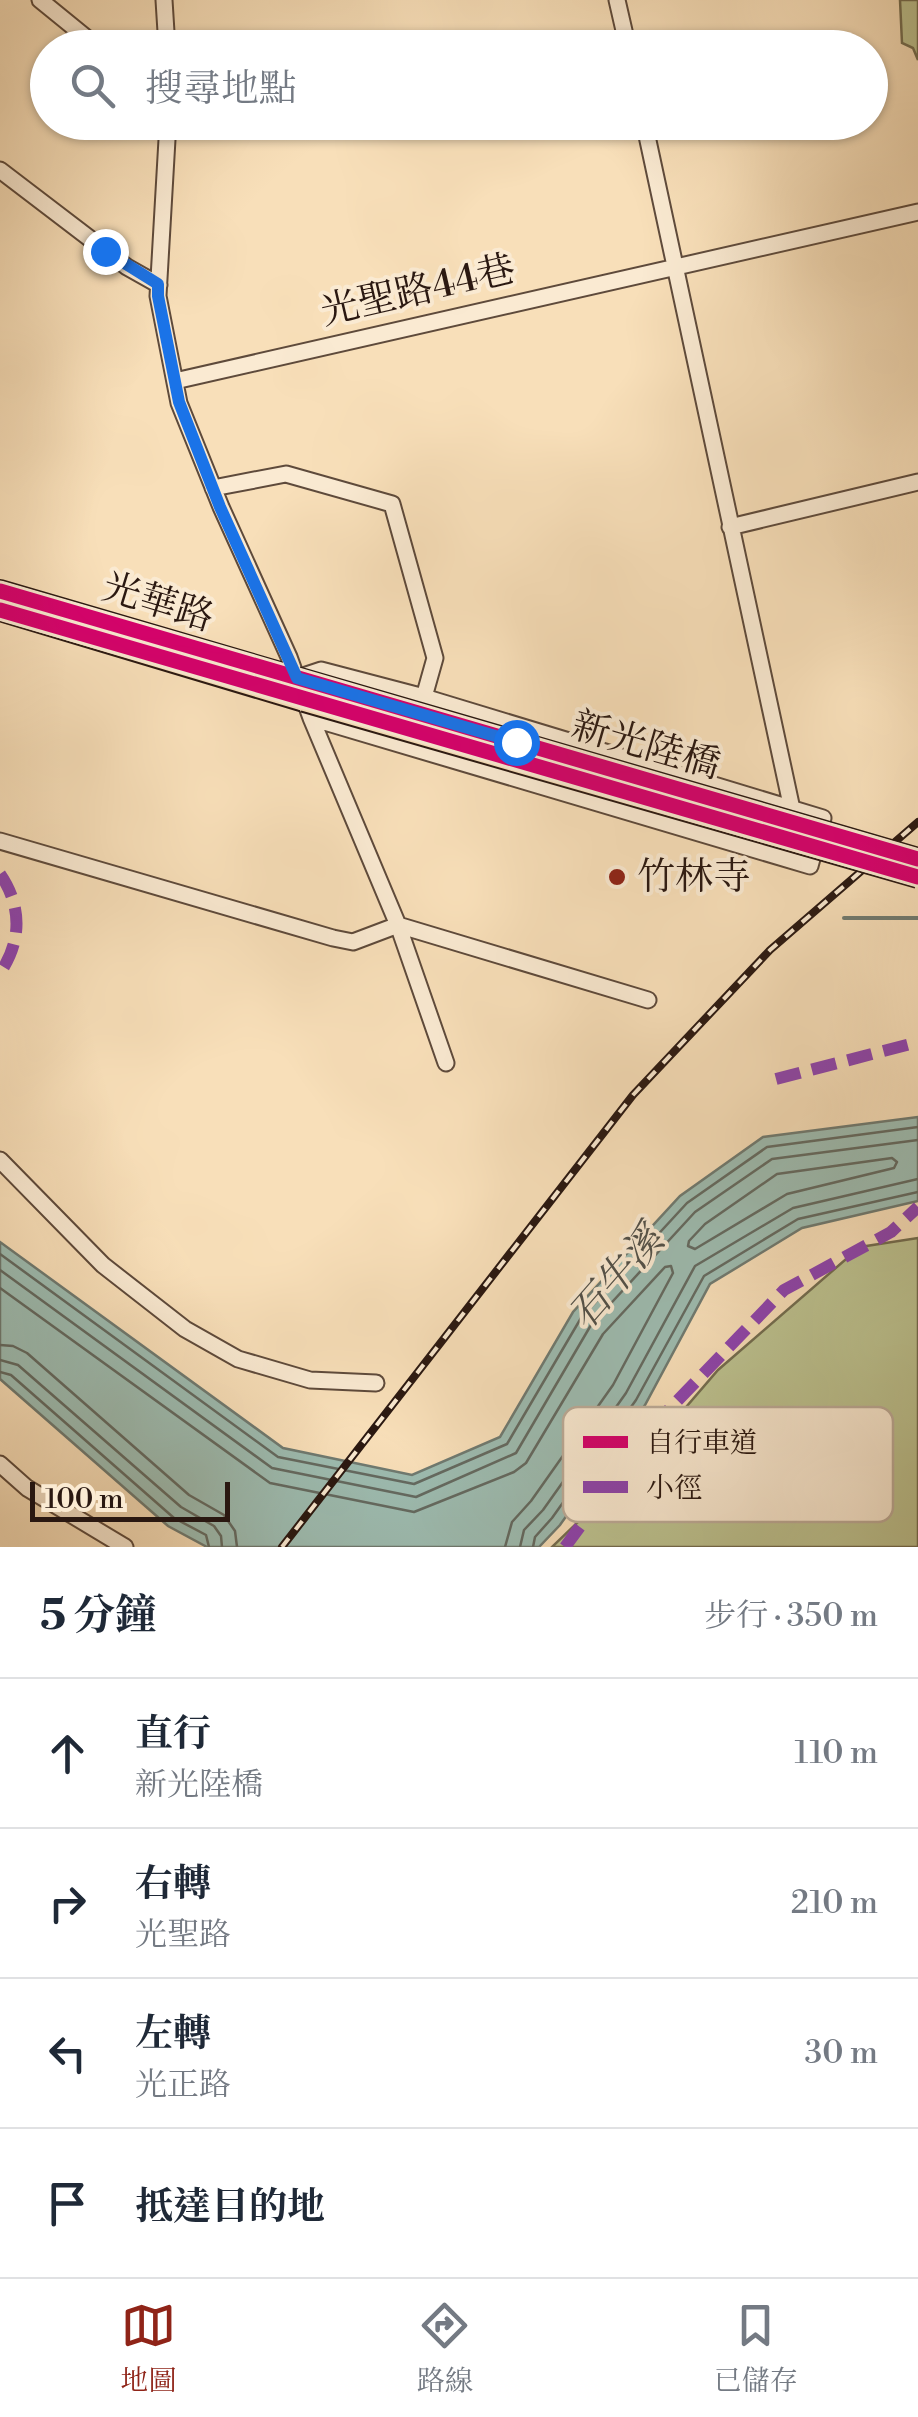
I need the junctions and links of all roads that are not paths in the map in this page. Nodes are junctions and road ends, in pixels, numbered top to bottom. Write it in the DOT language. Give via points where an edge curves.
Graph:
graph roads {
  1 [pos="40,0"];
  2 [pos="164,0"];
  3 [pos="617,0"];
  4 [pos="76,30"];
  5 [pos="166,30"];
  6 [pos="624,30"];
  7 [pos="167,140"];
  8 [pos="648,140"];
  9 [pos="0,170"];
  10 [pos="918,212"];
  11 [pos="676,265"];
  12 [pos="158,284"];
  13 [pos="175,381"];
  14 [pos="918,482"];
  15 [pos="213,488"];
  16 [pos="730,527"];
  17 [pos="1,600"];
  18 [pos="297,678"];
  19 [pos="424,697"];
  20 [pos="308,710"];
  21 [pos="792,809"];
  22 [pos="0,841"];
  23 [pos="918,859"];
  24 [pos="918,878"];
  25 [pos="398,924"];
  26 [pos="648,1000"];
  27 [pos="446,1063"];
  28 [pos="0,1160"];
  29 [pos="376,1383"];
  30 [pos="0,1464"];
  31 [pos="125,1547"];
  1 -- 4 [label="street"];
  2 -- 5 [label="street"];
  3 -- 6 [label="street"];
  7 -- 12 [label="street"];
  8 -- 11 [label="street"];
  9 -- 12 [label="street"];
  10 -- 11 [label="street, 光聖路44巷"];
  11 -- 13 [label="street, 光聖路44巷"];
  11 -- 16 [label="street"];
  12 -- 13 [label="street"];
  13 -- 15 [label="street"];
  14 -- 16 [label="street"];
  15 -- 18 [label="street"];
  15 -- 19 [label="street" via="286,474 392,504 435,658"];
  16 -- 21 [label="street"];
  17 -- 18 [label="main road, 光華路"];
  17 -- 20 [label="main road, 光華路"];
  18 -- 19 [label="street" via="322,670"];
  18 -- 20 [label="street"];
  18 -- 23 [label="main road, 新光陸橋, bridge"];
  19 -- 21 [label="street"];
  20 -- 21 [label="street" via="810,866 823,818"];
  20 -- 24 [label="main road, 新光陸橋, bridge"];
  20 -- 25 [label="street"];
  22 -- 25 [label="street" via="353,942"];
  25 -- 26 [label="street"];
  25 -- 27 [label="street"];
  28 -- 29 [label="street" via="103,1265 185,1328 238,1359 292,1375"];
  30 -- 31 [label="street" via="27,1488"];
}
